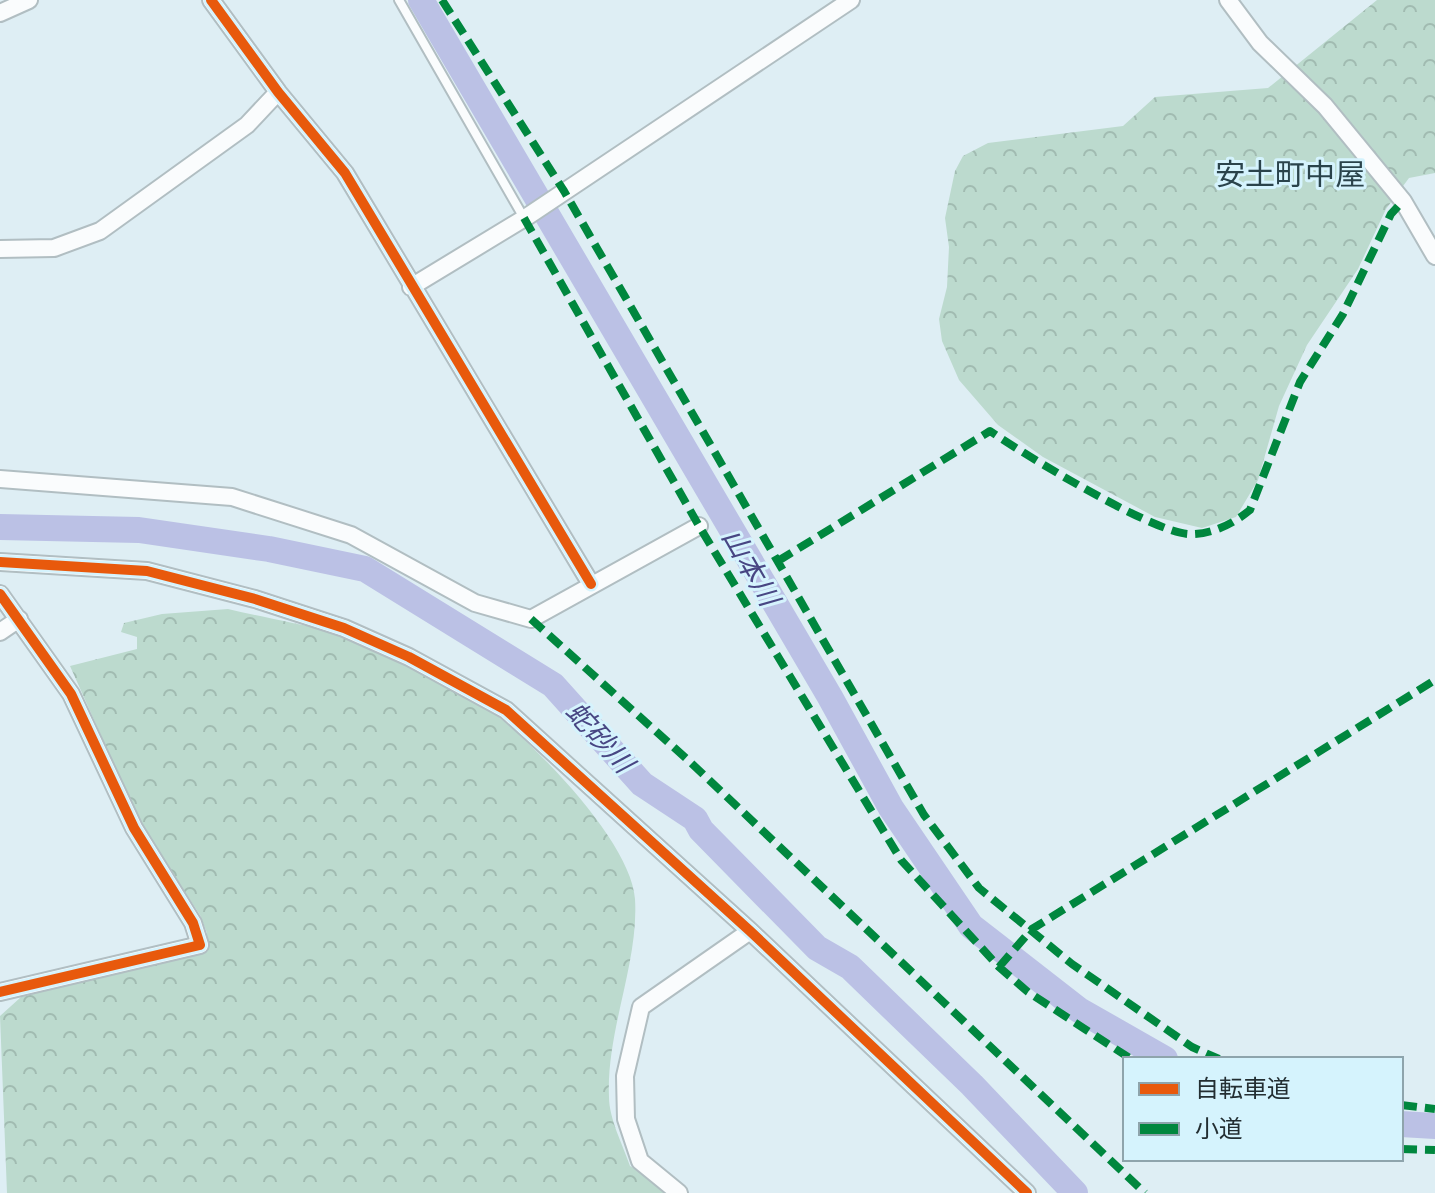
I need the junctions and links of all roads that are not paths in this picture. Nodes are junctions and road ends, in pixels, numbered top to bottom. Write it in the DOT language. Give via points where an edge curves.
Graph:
graph roads {
  1 [pos="29,0"];
  2 [pos="211,0"];
  3 [pos="399,0"];
  4 [pos="851,0"];
  5 [pos="1228,0"];
  6 [pos="0,13"];
  7 [pos="278,92"];
  8 [pos="526,217"];
  9 [pos="0,249"];
  10 [pos="1435,256"];
  11 [pos="411,287"];
  12 [pos="0,479"];
  13 [pos="699,526"];
  14 [pos="0,562"];
  15 [pos="591,584"];
  16 [pos="0,594"];
  17 [pos="19,619"];
  18 [pos="0,632"];
  19 [pos="750,931"];
  20 [pos="0,992"];
  21 [pos="679,1193"];
  22 [pos="1027,1193"];
  1 -- 6 [label="street"];
  2 -- 7 [label="street"];
  3 -- 8 [label="lane"];
  4 -- 8 [label="street"];
  5 -- 10 [label="street" via="1260,43 1325,106 1403,201"];
  7 -- 9 [label="street" via="247,125 100,231 54,248"];
  7 -- 11 [label="street" via="345,173"];
  8 -- 11 [label="street"];
  11 -- 15 [label="street"];
  12 -- 15 [label="street" via="232,497 351,535 475,603 531,619"];
  13 -- 15 [label="street"];
  14 -- 19 [label="street" via="147,571 270,603 409,657 506,710"];
  16 -- 17 [label="street"];
  17 -- 18 [label="street"];
  17 -- 20 [label="street" via="71,694 134,828 193,923 200,945"];
  19 -- 21 [label="street" via="641,1007 625,1076 626,1119 640,1161"];
  19 -- 22 [label="street"];
}
